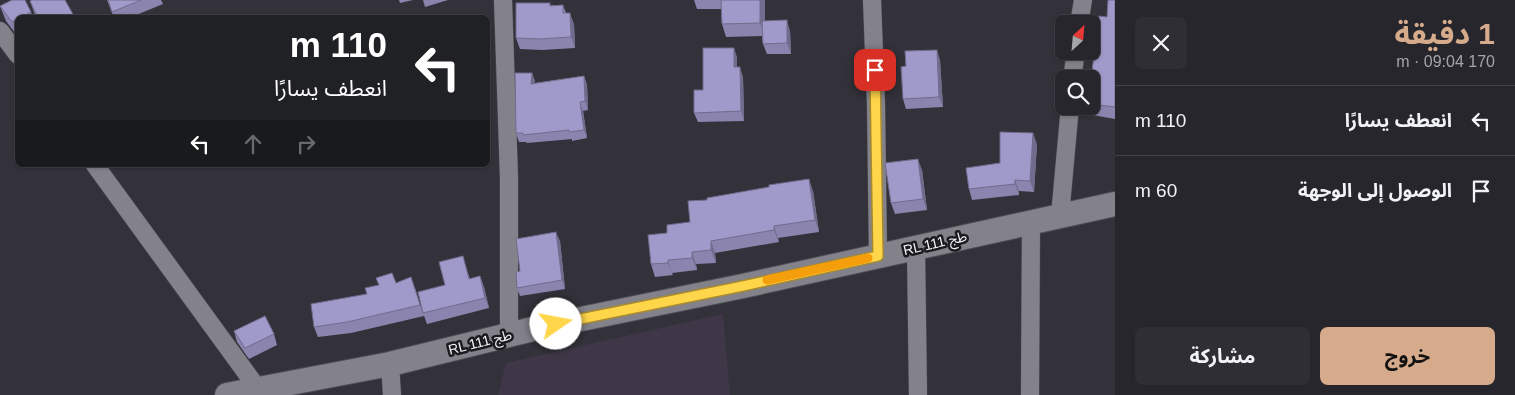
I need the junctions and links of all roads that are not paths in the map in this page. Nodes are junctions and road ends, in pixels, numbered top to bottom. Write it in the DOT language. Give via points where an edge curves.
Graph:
graph roads {
  1 [pos="503,0"];
  2 [pos="872,0"];
  3 [pos="1083,0"];
  4 [pos="1080,15"];
  5 [pos="0,31"];
  6 [pos="15,51"];
  7 [pos="1069,115"];
  8 [pos="96,167"];
  9 [pos="1115,204"];
  10 [pos="1060,216"];
  11 [pos="1030,222"];
  12 [pos="916,247"];
  13 [pos="878,256"];
  14 [pos="509,335"];
  15 [pos="390,364"];
  16 [pos="258,389"];
  17 [pos="227,395"];
  18 [pos="392,395"];
  19 [pos="918,395"];
  20 [pos="1030,395"];
  1 -- 14 [label="street" via="509,178"];
  2 -- 13 [label="street"];
  3 -- 4 [label="street"];
  5 -- 6 [label="street"];
  7 -- 10 [label="street"];
  8 -- 16 [label="street"];
  9 -- 10 [label="street, RL طج 111"];
  10 -- 11 [label="street, RL طج 111"];
  11 -- 12 [label="street, RL طج 111"];
  11 -- 20 [label="street"];
  12 -- 13 [label="street, RL طج 111"];
  12 -- 19 [label="street"];
  13 -- 14 [label="street, RL طج 111"];
  14 -- 15 [label="street, RL طج 111"];
  15 -- 16 [label="street, RL طج 111"];
  15 -- 18 [label="street"];
  16 -- 17 [label="street, RL طج 111"];
}
